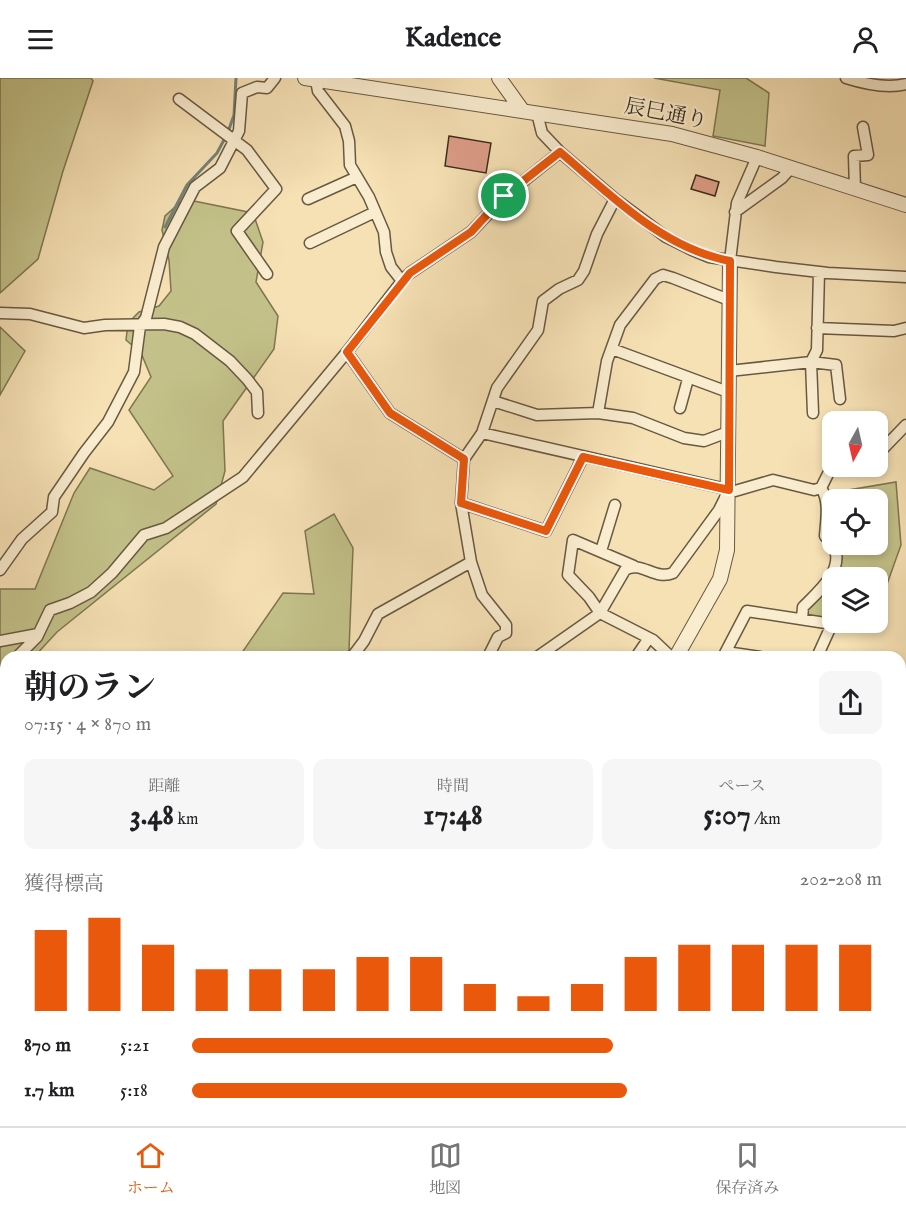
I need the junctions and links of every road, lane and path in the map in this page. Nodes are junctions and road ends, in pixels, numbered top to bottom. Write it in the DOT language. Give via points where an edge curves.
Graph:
graph roads {
  1 [pos="275,78"];
  2 [pos="499,78"];
  3 [pos="846,78"];
  4 [pos="310,79"];
  5 [pos="906,84"];
  6 [pos="179,99"];
  7 [pos="522,110"];
  8 [pos="537,113"];
  9 [pos="863,127"];
  10 [pos="235,140"];
  11 [pos="560,152"];
  12 [pos="757,157"];
  13 [pos="790,169"];
  14 [pos="357,177"];
  15 [pos="855,189"];
  16 [pos="308,199"];
  17 [pos="615,199"];
  18 [pos="906,205"];
  19 [pos="375,212"];
  20 [pos="735,212"];
  21 [pos="310,243"];
  22 [pos="730,261"];
  23 [pos="819,272"];
  24 [pos="267,274"];
  25 [pos="906,277"];
  26 [pos="402,281"];
  27 [pos="729,300"];
  28 [pos="0,313"];
  29 [pos="140,326"];
  30 [pos="818,328"];
  31 [pos="906,328"];
  32 [pos="612,349"];
  33 [pos="347,352"];
  34 [pos="812,362"];
  35 [pos="729,371"];
  36 [pos="688,379"];
  37 [pos="728,392"];
  38 [pos="840,399"];
  39 [pos="493,401"];
  40 [pos="680,408"];
  41 [pos="258,413"];
  42 [pos="598,413"];
  43 [pos="813,413"];
  44 [pos="906,425"];
  45 [pos="728,432"];
  46 [pos="482,433"];
  47 [pos="888,444"];
  48 [pos="583,457"];
  49 [pos="464,459"];
  50 [pos="826,477"];
  51 [pos="821,488"];
  52 [pos="729,490"];
  53 [pos="461,503"];
  54 [pos="615,505"];
  55 [pos="601,551"];
  56 [pos="838,555"];
  57 [pos="471,562"];
  58 [pos="634,566"];
  59 [pos="0,570"];
  60 [pos="600,613"];
  61 [pos="802,620"];
  62 [pos="38,634"];
  63 [pos="649,639"];
  64 [pos="0,641"];
  65 [pos="22,651"];
  66 [pos="356,651"];
  67 [pos="489,651"];
  68 [pos="546,651"];
  69 [pos="640,651"];
  70 [pos="664,651"];
  71 [pos="679,651"];
  72 [pos="726,651"];
  73 [pos="820,651"];
  1 -- 10 [label="street" via="267,88 242,93"];
  2 -- 7 [label="street"];
  3 -- 5 [label="street" via="875,85"];
  4 -- 7 [label="street, 辰巳通り"];
  4 -- 14 [label="street" via="345,126 350,165"];
  6 -- 10 [label="street"];
  7 -- 8 [label="street, 辰巳通り"];
  8 -- 11 [label="street" via="542,133"];
  8 -- 12 [label="street, 辰巳通り" via="672,134"];
  9 -- 15 [label="street" via="868,155 854,156"];
  10 -- 24 [label="street" via="248,150 276,189 237,231"];
  10 -- 29 [label="street" via="220,168 195,187 164,247 146,318"];
  11 -- 17 [label="street"];
  11 -- 26 [label="street" via="504,196 471,232"];
  12 -- 13 [label="street, 辰巳通り"];
  12 -- 20 [label="street"];
  13 -- 15 [label="street, 辰巳通り"];
  13 -- 20 [label="street"];
  14 -- 16 [label="street"];
  14 -- 19 [label="street"];
  15 -- 18 [label="street, 辰巳通り"];
  17 -- 22 [label="street" via="666,237 700,254"];
  17 -- 39 [label="street" via="584,272 578,280 543,301 538,330 497,388"];
  19 -- 21 [label="street"];
  19 -- 26 [label="street" via="384,232 391,267"];
  20 -- 22 [label="street"];
  22 -- 23 [label="street"];
  22 -- 27 [label="street"];
  23 -- 25 [label="street"];
  23 -- 30 [label="street"];
  26 -- 33 [label="street"];
  27 -- 32 [label="street" via="663,275 655,279 620,324"];
  27 -- 35 [label="street"];
  28 -- 29 [label="street" via="30,314 84,328"];
  29 -- 41 [label="street" via="164,324 195,334 247,379 257,392"];
  29 -- 59 [label="street" via="134,372 108,422 54,497 52,512 22,539"];
  30 -- 31 [label="street"];
  30 -- 34 [label="street"];
  32 -- 36 [label="street"];
  32 -- 42 [label="street"];
  33 -- 49 [label="street" via="390,413"];
  33 -- 62 [label="street" via="243,477 166,528 144,535 91,592 50,610"];
  34 -- 35 [label="street"];
  34 -- 38 [label="street" via="836,365"];
  34 -- 43 [label="street"];
  35 -- 37 [label="street"];
  36 -- 37 [label="street"];
  36 -- 40 [label="street"];
  37 -- 45 [label="street"];
  39 -- 42 [label="street" via="537,415"];
  39 -- 46 [label="street"];
  42 -- 45 [label="street" via="633,418 684,438 704,441"];
  44 -- 47 [label="street"];
  45 -- 52 [label="street"];
  46 -- 48 [label="street"];
  46 -- 49 [label="street"];
  48 -- 52 [label="street"];
  48 -- 53 [label="street" via="546,531"];
  49 -- 53 [label="street"];
  50 -- 51 [label="street"];
  51 -- 52 [label="street" via="814,490 773,480"];
  52 -- 58 [label="street" via="673,573 654,575"];
  52 -- 71 [label="street" via="727,550 720,579"];
  53 -- 57 [label="street"];
  54 -- 55 [label="street"];
  55 -- 58 [label="street"];
  55 -- 60 [label="street" via="573,540 568,575"];
  56 -- 61 [label="street" via="837,566 822,588 802,607"];
  57 -- 66 [label="street" via="378,614"];
  57 -- 67 [label="street" via="482,595 506,626 506,633 498,637"];
  58 -- 60 [label="street" via="625,570"];
  60 -- 63 [label="street"];
  60 -- 68 [label="street"];
  61 -- 72 [label="street" via="747,611"];
  61 -- 73 [label="street" via="832,624"];
  62 -- 64 [label="street"];
  62 -- 65 [label="street"];
  63 -- 69 [label="street"];
  63 -- 70 [label="street"];
}
